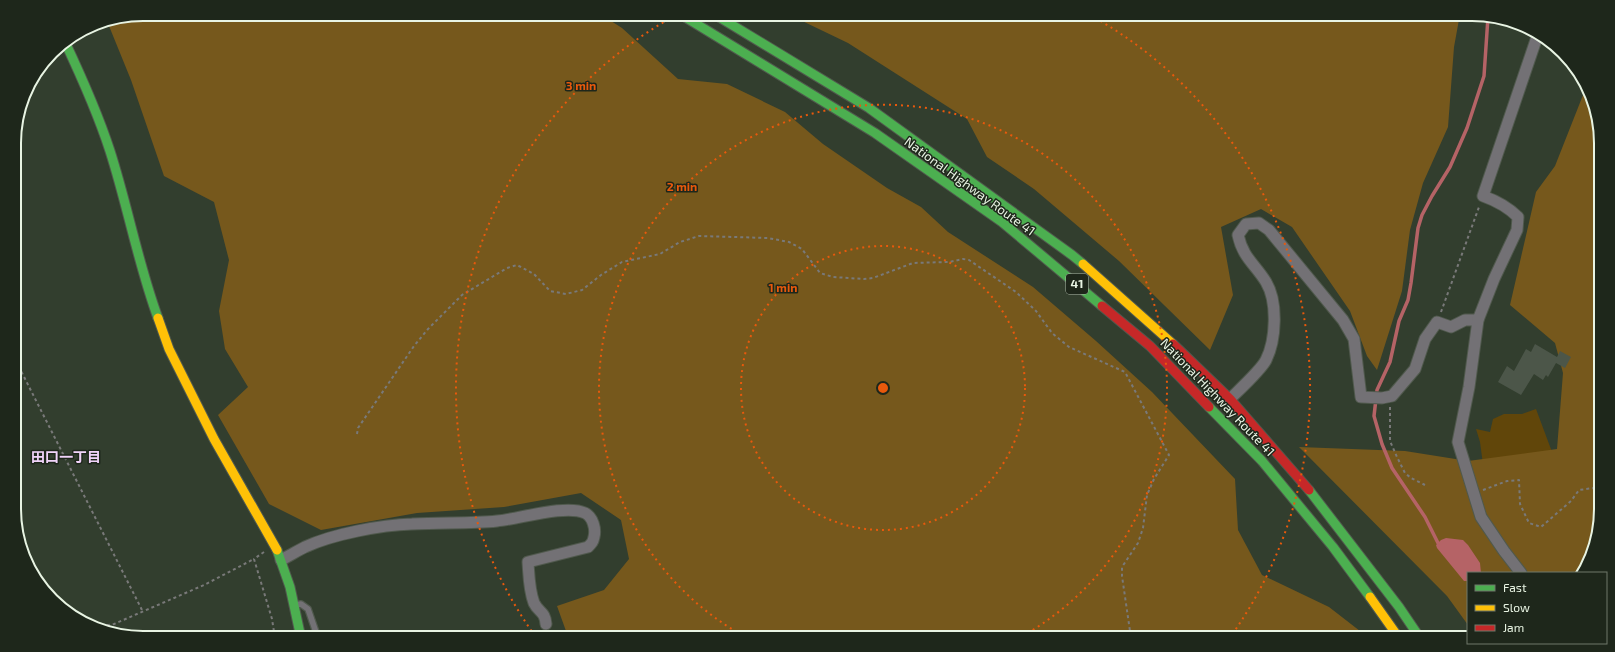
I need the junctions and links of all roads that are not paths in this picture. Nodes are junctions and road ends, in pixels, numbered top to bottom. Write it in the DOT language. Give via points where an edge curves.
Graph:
graph roads {
  1 [pos="691,21"];
  2 [pos="726,21"];
  3 [pos="1536,39"];
  4 [pos="68,47"];
  5 [pos="1478,320"];
  6 [pos="1230,399"];
  7 [pos="281,560"];
  8 [pos="1520,572"];
  9 [pos="295,605"];
  10 [pos="546,624"];
  11 [pos="300,631"];
  12 [pos="316,631"];
  13 [pos="1394,631"];
  14 [pos="1415,631"];
  1 -- 13 [label="main road, National Highway Route 41 / 41" via="875,133 1002,222 1150,346 1262,461 1333,547"];
  2 -- 6 [label="main road, National Highway Route 41 / 41" via="869,108 1072,255 1156,328"];
  3 -- 5 [label="street" via="1483,196 1512,211 1518,217 1517,230"];
  4 -- 7 [label="main road" via="99,118 147,289 169,349 214,439"];
  5 -- 6 [label="street" via="1464,320 1451,327 1437,322 1425,339 1415,369 1387,397 1361,397 1354,339 1343,320 1269,230 1259,223 1246,224 1238,235 1240,247 1272,293 1275,307 1272,342 1265,361"];
  5 -- 8 [label="street" via="1458,442 1481,517"];
  6 -- 14 [label="main road, National Highway Route 41 / 41" via="1317,499"];
  7 -- 9 [label="main road"];
  7 -- 10 [label="street" via="318,542 378,528 412,524 484,522 563,511 585,513 591,518 595,533 593,542 588,547 528,562 531,592 535,605 545,616"];
  9 -- 11 [label="main road"];
  9 -- 12 [label="lane" via="301,604 308,609"];
}
